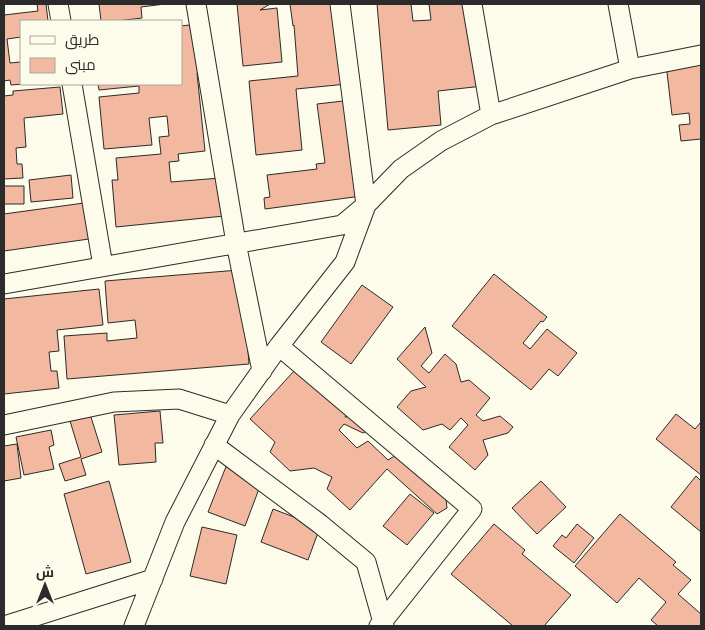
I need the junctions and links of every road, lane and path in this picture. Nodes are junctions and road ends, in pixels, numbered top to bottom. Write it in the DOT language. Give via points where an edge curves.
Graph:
graph roads {
  1 [pos="58,4"];
  2 [pos="196,4"];
  3 [pos="340,4"];
  4 [pos="472,4"];
  5 [pos="618,4"];
  6 [pos="61,20"];
  7 [pos="701,55"];
  8 [pos="630,69"];
  9 [pos="72,85"];
  10 [pos="491,115"];
  11 [pos="366,206"];
  12 [pos="236,243"];
  13 [pos="103,266"];
  14 [pos="4,284"];
  15 [pos="279,346"];
  16 [pos="262,371"];
  17 [pos="230,415"];
  18 [pos="4,424"];
  19 [pos="214,445"];
  20 [pos="153,579"];
  21 [pos="382,625"];
  22 [pos="4,626"];
  23 [pos="134,626"];
  1 -- 6 [label="street"];
  2 -- 12 [label="street"];
  3 -- 11 [label="street"];
  4 -- 10 [label="street"];
  5 -- 8 [label="street"];
  7 -- 8 [label="street"];
  8 -- 10 [label="street"];
  9 -- 13 [label="street"];
  10 -- 11 [label="street" via="441,140 401,169"];
  11 -- 12 [label="street" via="342,225"];
  11 -- 15 [label="street" via="345,262"];
  12 -- 13 [label="street"];
  12 -- 16 [label="street"];
  13 -- 14 [label="street"];
  15 -- 16 [label="street"];
  15 -- 21 [label="street" via="472,509"];
  16 -- 17 [label="street"];
  17 -- 18 [label="street" via="179,399 114,402"];
  17 -- 19 [label="street"];
  19 -- 20 [label="street" via="175,522"];
  19 -- 21 [label="street" via="366,562"];
  20 -- 22 [label="street"];
  20 -- 23 [label="street"];
}
